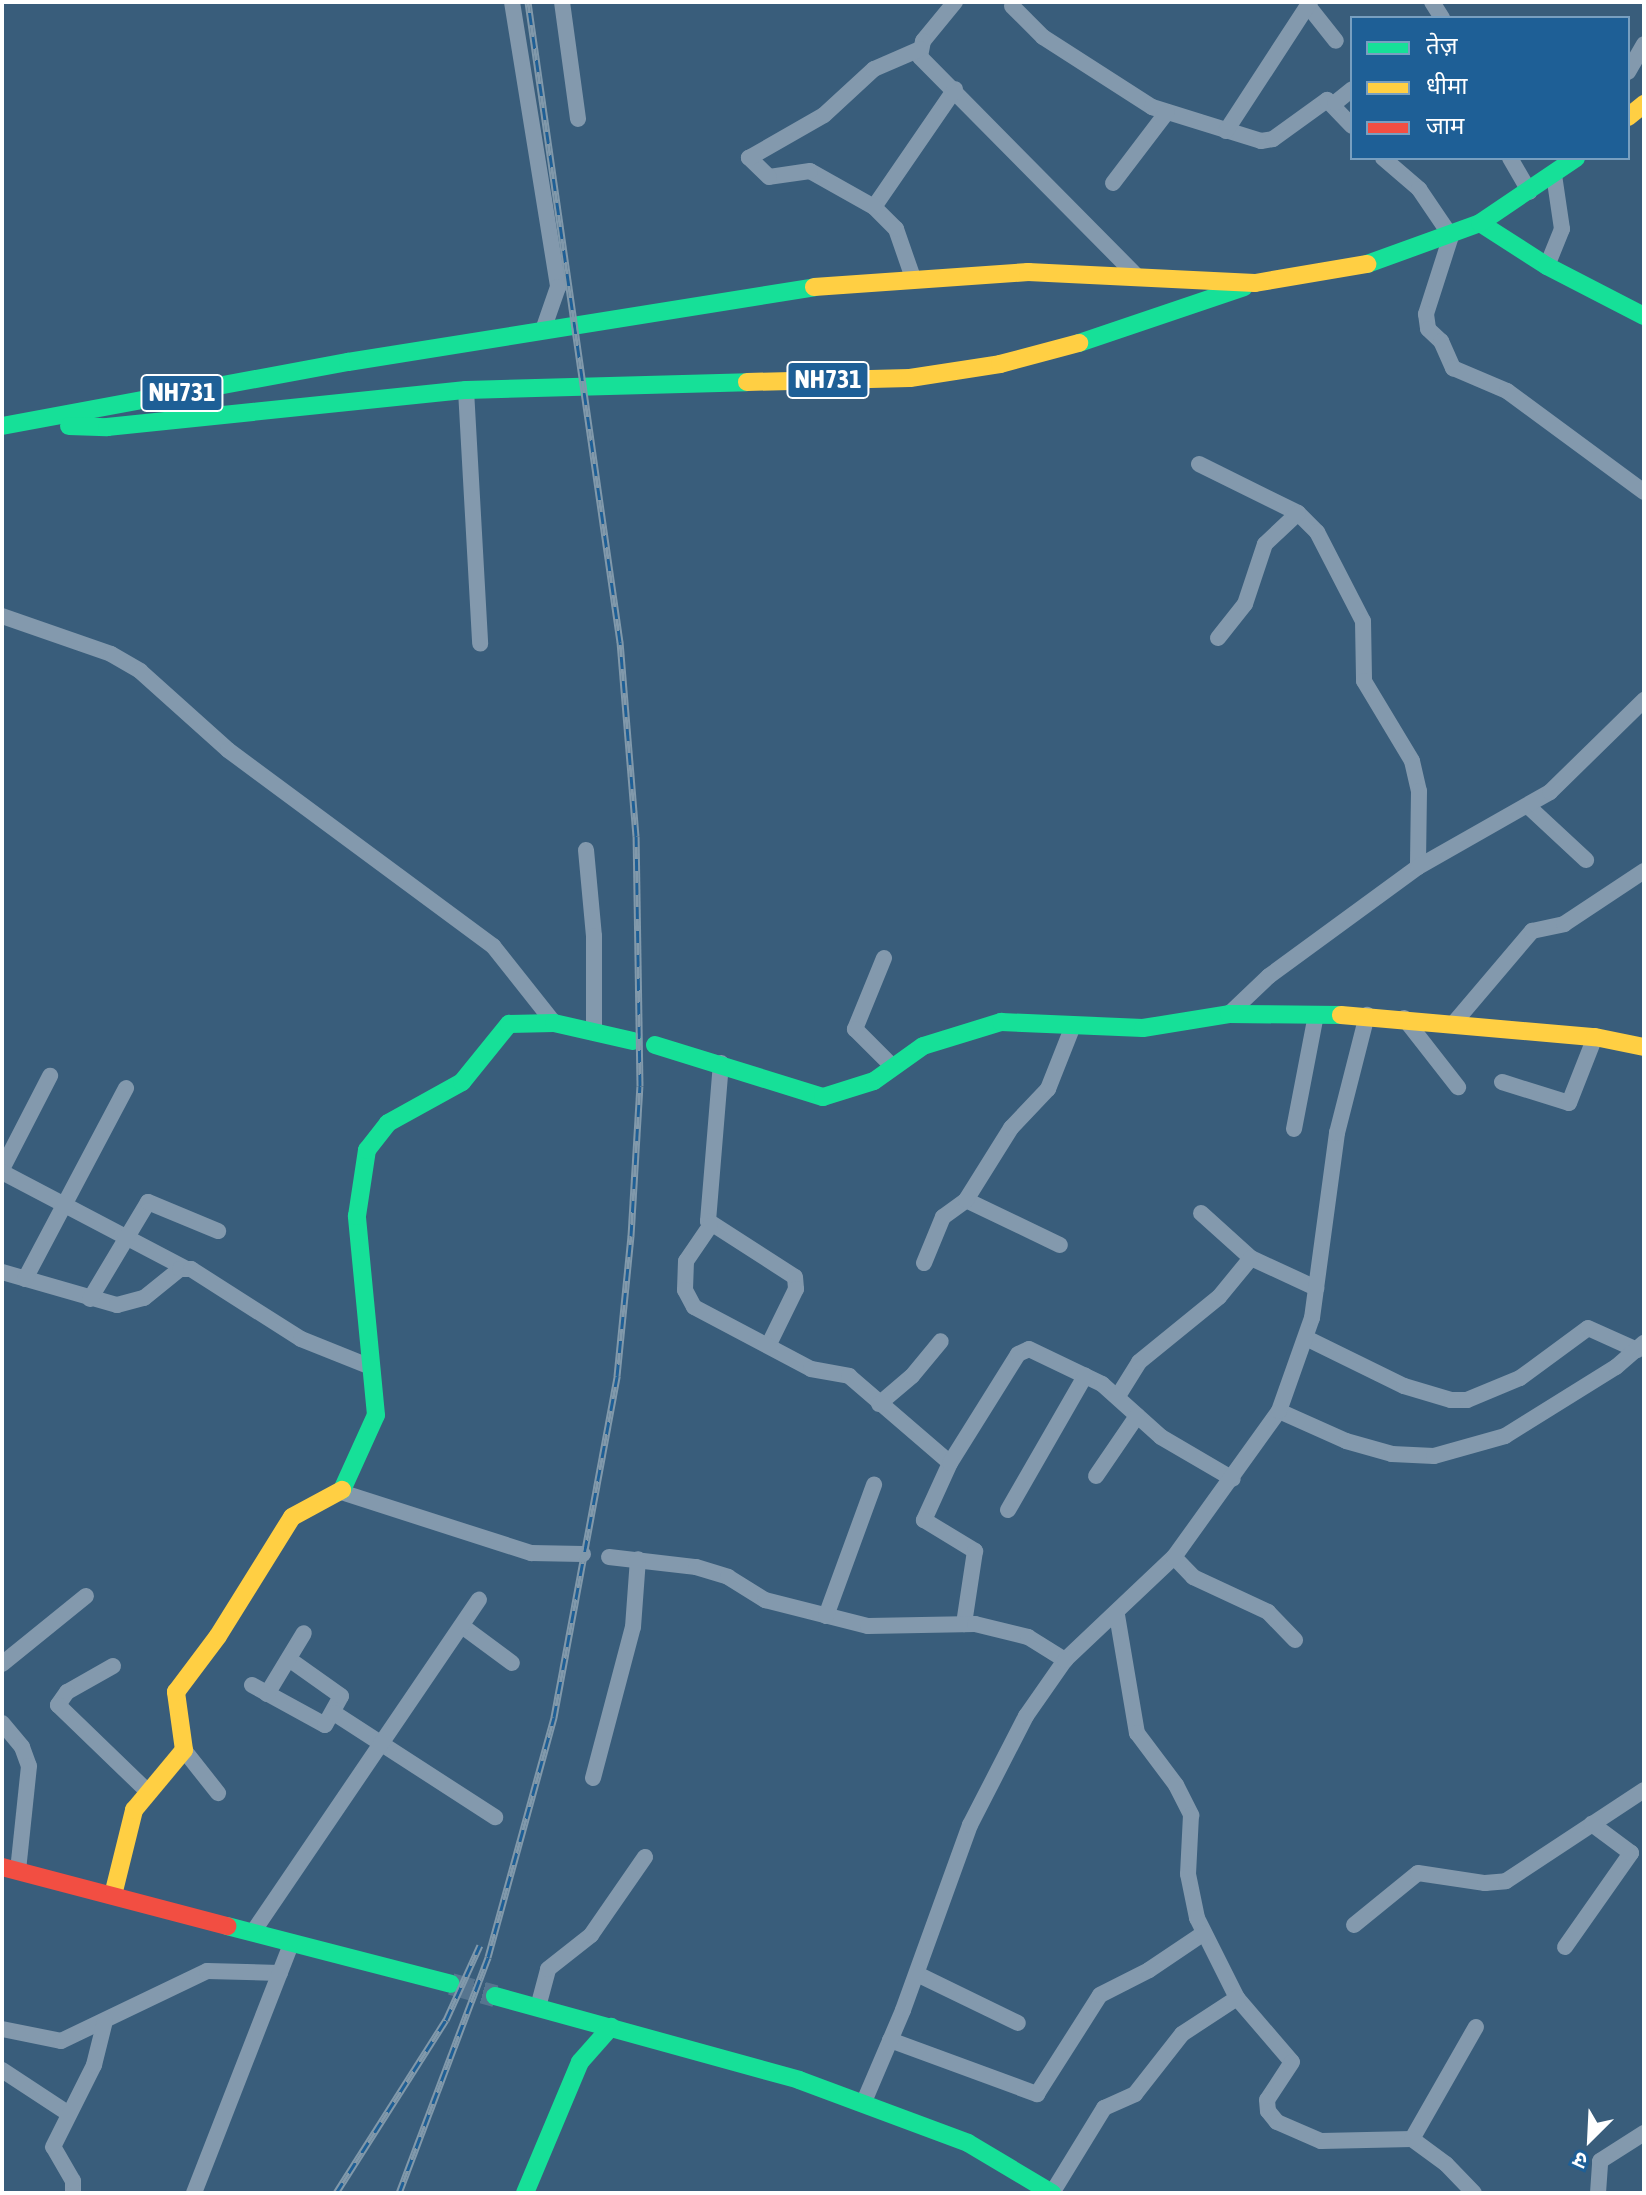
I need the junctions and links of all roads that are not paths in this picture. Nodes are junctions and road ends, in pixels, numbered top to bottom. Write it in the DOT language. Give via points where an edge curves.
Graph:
graph roads {
  1 [pos="512,2"];
  2 [pos="562,2"];
  3 [pos="955,2"];
  4 [pos="1012,3"];
  5 [pos="1309,5"];
  6 [pos="1336,41"];
  7 [pos="1644,44"];
  8 [pos="920,49"];
  9 [pos="1630,68"];
  10 [pos="955,89"];
  11 [pos="1350,91"];
  12 [pos="1335,103"];
  13 [pos="1167,112"];
  14 [pos="578,119"];
  15 [pos="1350,123"];
  16 [pos="1226,131"];
  17 [pos="1385,160"];
  18 [pos="1511,160"];
  19 [pos="1573,160"];
  20 [pos="1554,175"];
  21 [pos="1113,183"];
  22 [pos="1530,192"];
  23 [pos="874,207"];
  24 [pos="1480,223"];
  25 [pos="1451,236"];
  26 [pos="1547,266"];
  27 [pos="912,275"];
  28 [pos="1139,278"];
  29 [pos="1255,283"];
  30 [pos="1644,316"];
  31 [pos="543,330"];
  32 [pos="466,390"];
  33 [pos="9,425"];
  34 [pos="1199,464"];
  35 [pos="1644,492"];
  36 [pos="1298,513"];
  37 [pos="2,616"];
  38 [pos="1218,638"];
  39 [pos="480,644"];
  40 [pos="1644,700"];
  41 [pos="1529,807"];
  42 [pos="586,850"];
  43 [pos="1586,860"];
  44 [pos="1418,867"];
  45 [pos="1644,871"];
  46 [pos="884,958"];
  47 [pos="1229,1014"];
  48 [pos="1316,1015"];
  49 [pos="1367,1015"];
  50 [pos="1404,1018"];
  51 [pos="554,1023"];
  52 [pos="1454,1023"];
  53 [pos="1073,1026"];
  54 [pos="594,1032"];
  55 [pos="1595,1037"];
  56 [pos="633,1041"];
  57 [pos="655,1045"];
  58 [pos="1644,1047"];
  59 [pos="721,1063"];
  60 [pos="893,1067"];
  61 [pos="50,1076"];
  62 [pos="1502,1082"];
  63 [pos="1458,1087"];
  64 [pos="126,1088"];
  65 [pos="1294,1129"];
  66 [pos="2,1170"];
  67 [pos="966,1200"];
  68 [pos="61,1203"];
  69 [pos="1201,1213"];
  70 [pos="710,1226"];
  71 [pos="218,1231"];
  72 [pos="125,1236"];
  73 [pos="1060,1245"];
  74 [pos="1251,1258"];
  75 [pos="924,1263"];
  76 [pos="185,1268"];
  77 [pos="2,1272"];
  78 [pos="25,1279"];
  79 [pos="1316,1288"];
  80 [pos="90,1299"];
  81 [pos="1306,1338"];
  82 [pos="941,1341"];
  83 [pos="769,1344"];
  84 [pos="1641,1346"];
  85 [pos="371,1367"];
  86 [pos="1085,1376"];
  87 [pos="1118,1396"];
  88 [pos="879,1404"];
  89 [pos="1279,1411"];
  90 [pos="1137,1416"];
  91 [pos="950,1463"];
  92 [pos="1096,1476"];
  93 [pos="1233,1479"];
  94 [pos="874,1485"];
  95 [pos="341,1492"];
  96 [pos="1008,1510"];
  97 [pos="583,1554"];
  98 [pos="609,1557"];
  99 [pos="1174,1557"];
  100 [pos="638,1559"];
  101 [pos="86,1596"];
  102 [pos="479,1600"];
  103 [pos="1117,1615"];
  104 [pos="826,1616"];
  105 [pos="964,1624"];
  106 [pos="462,1626"];
  107 [pos="304,1633"];
  108 [pos="1295,1640"];
  109 [pos="289,1659"];
  110 [pos="1065,1660"];
  111 [pos="512,1663"];
  112 [pos="2,1664"];
  113 [pos="113,1666"];
  114 [pos="252,1685"];
  115 [pos="267,1694"];
  116 [pos="334,1713"];
  117 [pos="2,1723"];
  118 [pos="382,1744"];
  119 [pos="184,1750"];
  120 [pos="593,1778"];
  121 [pos="1644,1790"];
  122 [pos="148,1792"];
  123 [pos="218,1793"];
  124 [pos="495,1817"];
  125 [pos="1592,1824"];
  126 [pos="645,1857"];
  127 [pos="10,1868"];
  128 [pos="113,1895"];
  129 [pos="1354,1925"];
  130 [pos="253,1932"];
  131 [pos="1204,1933"];
  132 [pos="292,1942"];
  133 [pos="1565,1947"];
  134 [pos="280,1973"];
  135 [pos="917,1974"];
  136 [pos="451,1984"];
  137 [pos="495,1996"];
  138 [pos="1237,1998"];
  139 [pos="538,2007"];
  140 [pos="105,2021"];
  141 [pos="1018,2023"];
  142 [pos="611,2027"];
  143 [pos="1476,2027"];
  144 [pos="2,2029"];
  145 [pos="890,2040"];
  146 [pos="2,2070"];
  147 [pos="863,2104"];
  148 [pos="69,2114"];
  149 [pos="1644,2133"];
  150 [pos="1412,2139"];
  151 [pos="73,2193"];
  152 [pos="194,2193"];
  153 [pos="525,2193"];
  154 [pos="1052,2193"];
  155 [pos="1474,2193"];
  156 [pos="1598,2193"];
  1 -- 31 [label="street" via="558,287"];
  2 -- 14 [label="street"];
  3 -- 8 [label="street"];
  4 -- 13 [label="street" via="1043,37 1104,80"];
  5 -- 6 [label="street"];
  5 -- 16 [label="street"];
  7 -- 9 [label="street"];
  8 -- 10 [label="street" via="920,57"];
  8 -- 23 [label="street" via="874,69 824,115 749,158 769,177 810,171"];
  10 -- 23 [label="street"];
  10 -- 28 [label="street"];
  11 -- 12 [label="street"];
  12 -- 15 [label="street"];
  12 -- 16 [label="street" via="1327,100 1273,139"];
  13 -- 16 [label="street"];
  13 -- 21 [label="street"];
  17 -- 25 [label="street" via="1419,189"];
  18 -- 22 [label="street"];
  19 -- 20 [label="main road, NH731"];
  20 -- 22 [label="main road, NH731"];
  20 -- 26 [label="street" via="1562,229"];
  22 -- 24 [label="main road, NH731"];
  23 -- 27 [label="street" via="896,229"];
  24 -- 25 [label="main road, NH731"];
  24 -- 26 [label="main road"];
  25 -- 29 [label="main road, NH731" via="1351,268"];
  25 -- 35 [label="street" via="1426,314 1428,329 1441,341 1453,368 1507,391"];
  26 -- 30 [label="main road"];
  27 -- 28 [label="main road, NH731" via="1028,272"];
  27 -- 31 [label="main road, NH731"];
  28 -- 29 [label="main road, NH731"];
  29 -- 32 [label="main road, NH731" via="1130,330 1000,364 910,378"];
  31 -- 33 [label="main road, NH731"];
  32 -- 33 [label="main road, NH731" via="107,427"];
  32 -- 39 [label="street"];
  34 -- 36 [label="street"];
  36 -- 38 [label="street" via="1265,544 1245,604"];
  36 -- 44 [label="street" via="1317,532 1363,621 1364,681 1412,761 1419,791"];
  37 -- 51 [label="street" via="99,649 140,671 228,750 493,946"];
  40 -- 41 [label="street"];
  41 -- 43 [label="street"];
  41 -- 44 [label="street"];
  42 -- 54 [label="street" via="594,936"];
  44 -- 47 [label="street" via="1269,976"];
  45 -- 52 [label="street" via="1564,924 1532,931"];
  46 -- 60 [label="street" via="855,1029"];
  47 -- 48 [label="main road"];
  47 -- 53 [label="main road" via="1143,1028"];
  48 -- 49 [label="main road"];
  48 -- 65 [label="street"];
  49 -- 50 [label="main road"];
  49 -- 79 [label="street" via="1337,1133"];
  50 -- 52 [label="main road"];
  50 -- 63 [label="street"];
  51 -- 54 [label="main road"];
  51 -- 85 [label="main road" via="509,1024 462,1082 388,1123 367,1150 357,1216"];
  52 -- 55 [label="main road"];
  53 -- 60 [label="main road" via="1001,1022 975,1027 923,1046"];
  53 -- 67 [label="street" via="1048,1089 1011,1128"];
  54 -- 56 [label="main road"];
  55 -- 58 [label="main road"];
  55 -- 62 [label="street" via="1569,1103"];
  57 -- 59 [label="main road"];
  59 -- 60 [label="main road" via="823,1097 853,1090"];
  59 -- 70 [label="street"];
  61 -- 66 [label="street"];
  64 -- 68 [label="street"];
  66 -- 68 [label="street"];
  67 -- 73 [label="street"];
  67 -- 75 [label="street" via="943,1217"];
  68 -- 72 [label="street"];
  68 -- 78 [label="street"];
  69 -- 74 [label="street"];
  70 -- 83 [label="street" via="795,1277 796,1289"];
  70 -- 83 [label="street" via="686,1261 686,1299"];
  71 -- 72 [label="street" via="148,1202"];
  72 -- 76 [label="street"];
  72 -- 80 [label="street"];
  74 -- 79 [label="street"];
  74 -- 87 [label="street" via="1219,1297 1139,1362"];
  76 -- 80 [label="street" via="132,1303"];
  76 -- 85 [label="street" via="301,1339"];
  77 -- 78 [label="street"];
  78 -- 80 [label="street"];
  79 -- 81 [label="street"];
  81 -- 84 [label="street" via="1404,1386 1451,1400 1467,1400 1520,1378 1588,1328"];
  81 -- 89 [label="street"];
  82 -- 88 [label="street"];
  83 -- 88 [label="street" via="811,1369 842,1372"];
  84 -- 89 [label="street" via="1505,1436 1434,1456 1392,1454 1346,1441"];
  85 -- 95 [label="main road" via="376,1415"];
  86 -- 87 [label="street"];
  86 -- 91 [label="street" via="1022,1350"];
  86 -- 96 [label="street"];
  87 -- 90 [label="street"];
  88 -- 91 [label="street" via="942,1451"];
  89 -- 93 [label="street"];
  90 -- 92 [label="street"];
  90 -- 93 [label="street" via="1161,1437"];
  91 -- 105 [label="street" via="924,1520 975,1551"];
  93 -- 99 [label="street"];
  94 -- 104 [label="street"];
  95 -- 97 [label="street" via="531,1553"];
  95 -- 119 [label="main road" via="292,1517 218,1636 176,1692"];
  98 -- 100 [label="street"];
  99 -- 103 [label="street"];
  99 -- 108 [label="street" via="1193,1577 1268,1612"];
  100 -- 104 [label="street" via="696,1567 728,1577 765,1600"];
  100 -- 120 [label="street" via="633,1627"];
  101 -- 112 [label="street"];
  102 -- 106 [label="street"];
  103 -- 110 [label="street"];
  103 -- 131 [label="street" via="1137,1733 1191,1815 1189,1891"];
  104 -- 105 [label="street" via="883,1627"];
  105 -- 110 [label="street" via="1028,1637"];
  106 -- 111 [label="street"];
  106 -- 118 [label="street"];
  107 -- 109 [label="street"];
  109 -- 115 [label="street"];
  109 -- 116 [label="street" via="339,1694"];
  110 -- 135 [label="street" via="1026,1716 979,1804"];
  113 -- 122 [label="street" via="67,1692 58,1705"];
  114 -- 115 [label="street"];
  115 -- 116 [label="street" via="320,1725"];
  116 -- 118 [label="street"];
  117 -- 127 [label="street" via="22,1747 29,1766"];
  118 -- 124 [label="street"];
  118 -- 130 [label="street"];
  119 -- 122 [label="main road"];
  119 -- 123 [label="street"];
  121 -- 125 [label="street"];
  122 -- 128 [label="main road" via="130,1822"];
  125 -- 129 [label="street" via="1499,1883 1422,1874"];
  125 -- 133 [label="street" via="1631,1853"];
  126 -- 139 [label="street" via="591,1935 548,1969"];
  127 -- 128 [label="main road"];
  128 -- 130 [label="main road"];
  130 -- 132 [label="main road"];
  131 -- 138 [label="street"];
  131 -- 145 [label="street" via="1159,1965 1100,1995 1037,2094"];
  132 -- 134 [label="street"];
  132 -- 136 [label="main road"];
  134 -- 140 [label="street" via="207,1971"];
  134 -- 152 [label="street"];
  135 -- 141 [label="street"];
  135 -- 145 [label="street"];
  137 -- 139 [label="main road"];
  138 -- 150 [label="street" via="1292,2062 1267,2100 1277,2122 1321,2141"];
  138 -- 154 [label="street" via="1182,2034 1135,2094 1104,2108"];
  139 -- 142 [label="main road"];
  140 -- 144 [label="street" via="61,2041"];
  140 -- 148 [label="street" via="94,2065"];
  142 -- 147 [label="main road" via="799,2080"];
  142 -- 153 [label="main road" via="580,2062"];
  143 -- 150 [label="street"];
  145 -- 147 [label="street"];
  146 -- 148 [label="street"];
  147 -- 154 [label="main road" via="968,2143"];
  148 -- 151 [label="street" via="53,2150 73,2181"];
  149 -- 156 [label="street" via="1600,2161"];
  150 -- 155 [label="street"];
}
